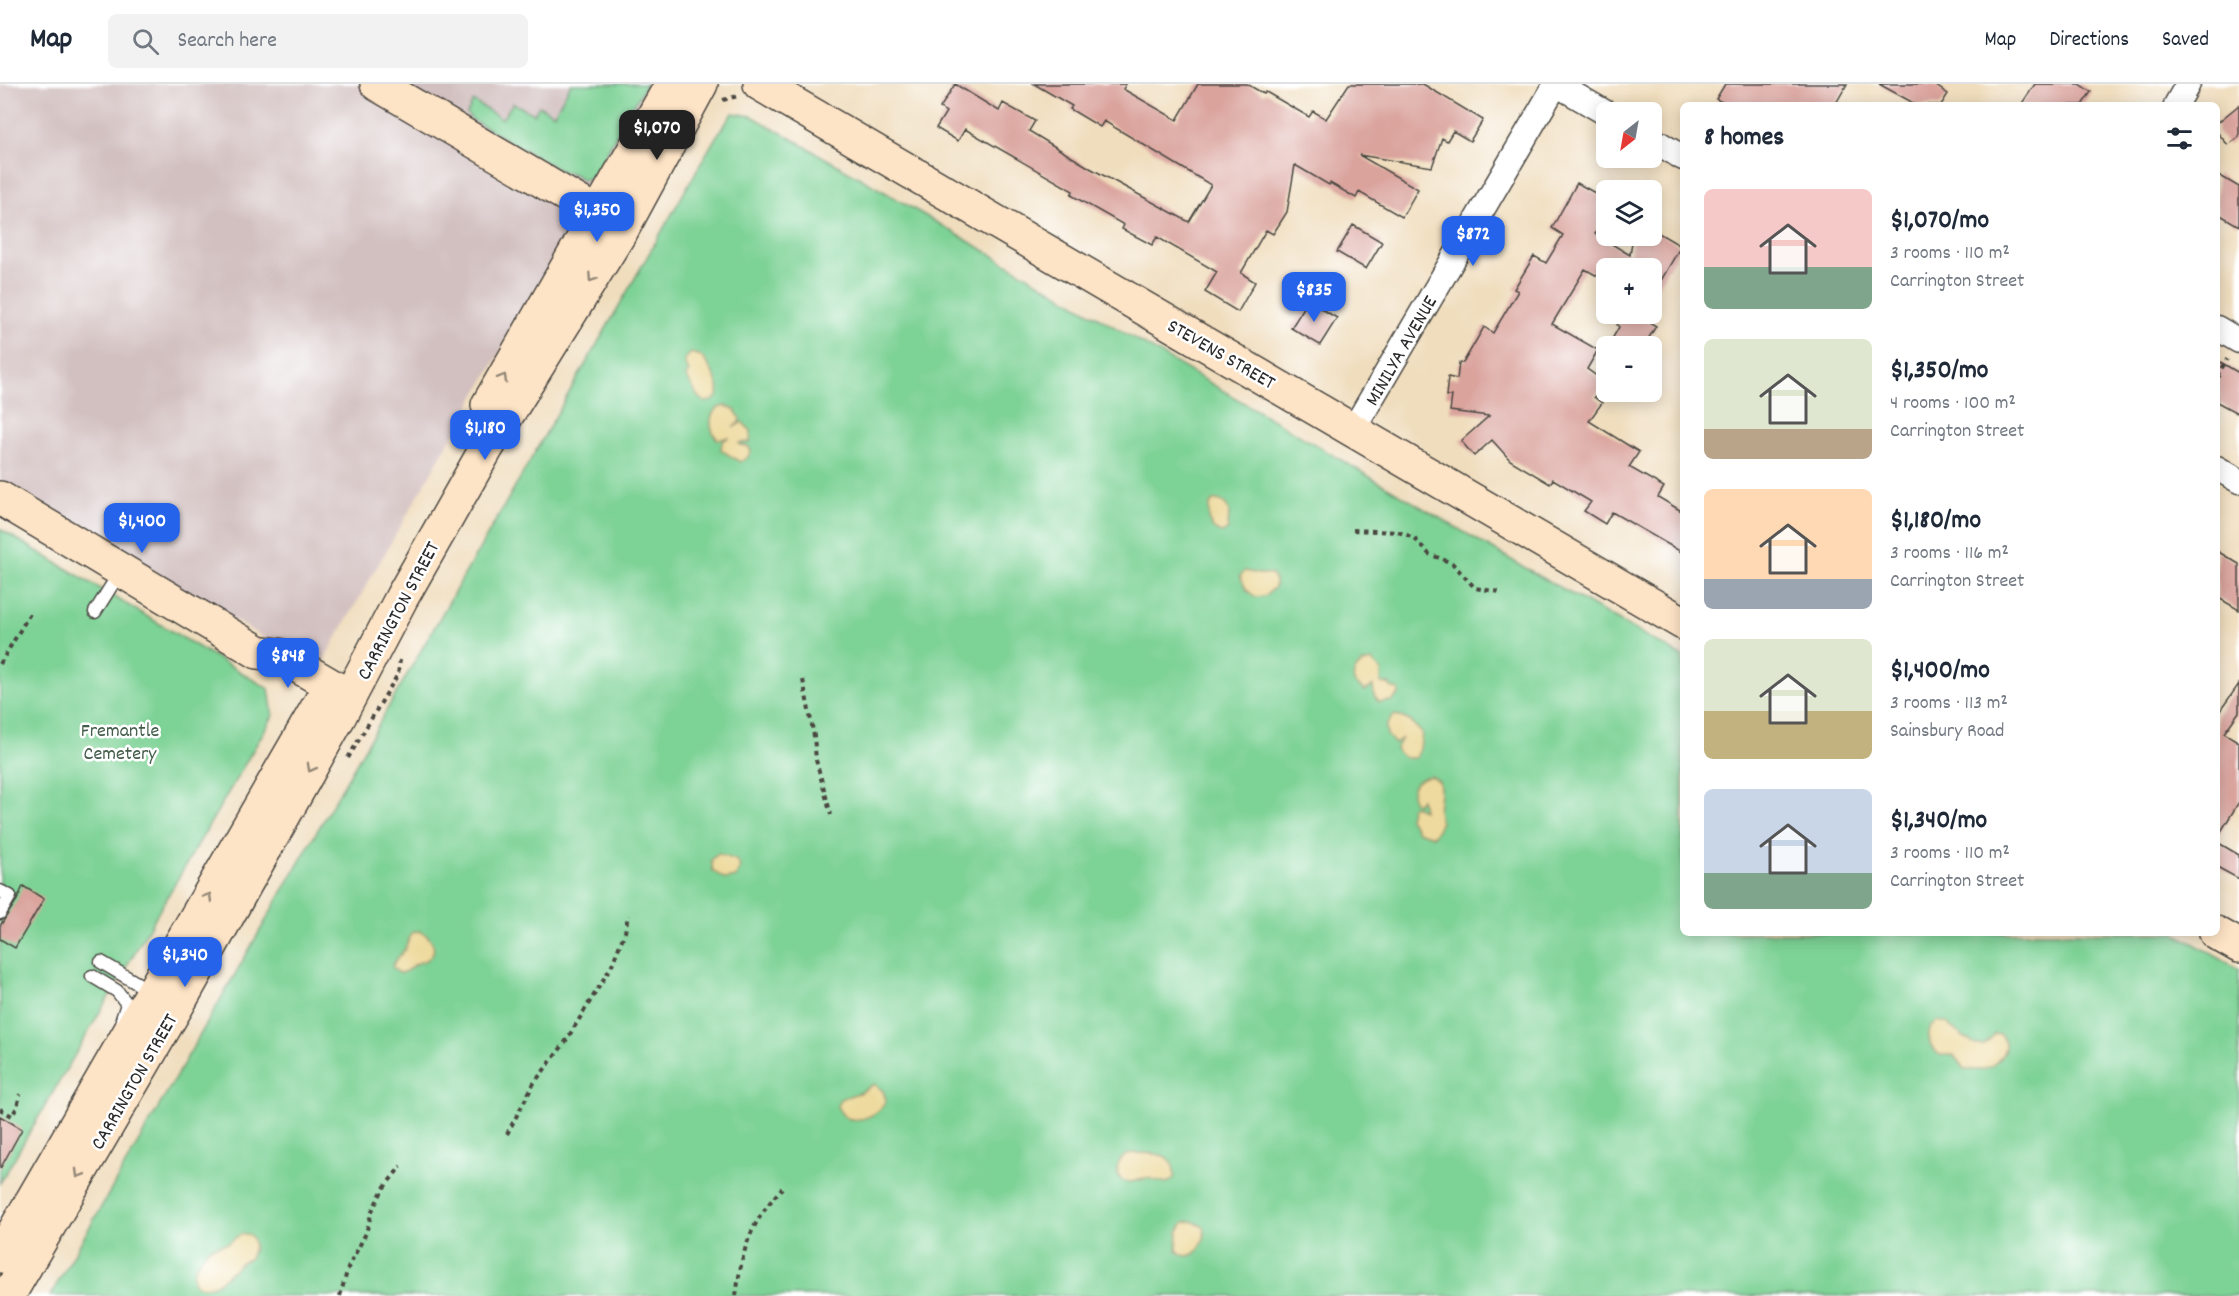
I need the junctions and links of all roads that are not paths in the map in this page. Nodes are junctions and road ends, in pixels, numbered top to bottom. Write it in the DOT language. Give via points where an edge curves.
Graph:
graph roads {
  1 [pos="377,84"];
  2 [pos="672,84"];
  3 [pos="701,84"];
  4 [pos="760,84"];
  5 [pos="1556,84"];
  6 [pos="2188,84"];
  7 [pos="2178,102"];
  8 [pos="1596,107"];
  9 [pos="1662,145"];
  10 [pos="1680,156"];
  11 [pos="610,221"];
  12 [pos="2220,330"];
  13 [pos="2239,340"];
  14 [pos="1353,430"];
  15 [pos="2220,470"];
  16 [pos="2239,481"];
  17 [pos="0,498"];
  18 [pos="121,571"];
  19 [pos="94,612"];
  20 [pos="1680,621"];
  21 [pos="335,701"];
  22 [pos="0,891"];
  23 [pos="0,913"];
  24 [pos="2220,935"];
  25 [pos="2239,946"];
  26 [pos="101,962"];
  27 [pos="92,976"];
  28 [pos="165,1000"];
  29 [pos="116,1030"];
  30 [pos="88,1076"];
  31 [pos="82,1116"];
  32 [pos="0,1256"];
  33 [pos="8,1296"];
  1 -- 11 [label="main road"];
  2 -- 11 [label="main road, CARRINGTON STREET"];
  3 -- 11 [label="main road, CARRINGTON STREET"];
  4 -- 14 [label="main road, STEVENS STREET"];
  5 -- 8 [label="street"];
  5 -- 14 [label="street, MINILYA AVENUE"];
  6 -- 7 [label="street"];
  9 -- 10 [label="street"];
  11 -- 21 [label="main road, CARRINGTON STREET"];
  12 -- 13 [label="street"];
  14 -- 20 [label="main road, STEVENS STREET"];
  15 -- 16 [label="street"];
  17 -- 18 [label="main road"];
  18 -- 19 [label="lane"];
  18 -- 21 [label="main road" via="258,652 271,673"];
  21 -- 28 [label="main road, CARRINGTON STREET"];
  22 -- 23 [label="lane" via="10,896"];
  24 -- 25 [label="main road"];
  26 -- 28 [label="lane"];
  27 -- 29 [label="lane" via="117,991 127,1004"];
  28 -- 31 [label="main road, CARRINGTON STREET"];
  28 -- 33 [label="main road, CARRINGTON STREET, one-way"];
  30 -- 31 [label="lane"];
  31 -- 32 [label="main road, CARRINGTON STREET"];
}
